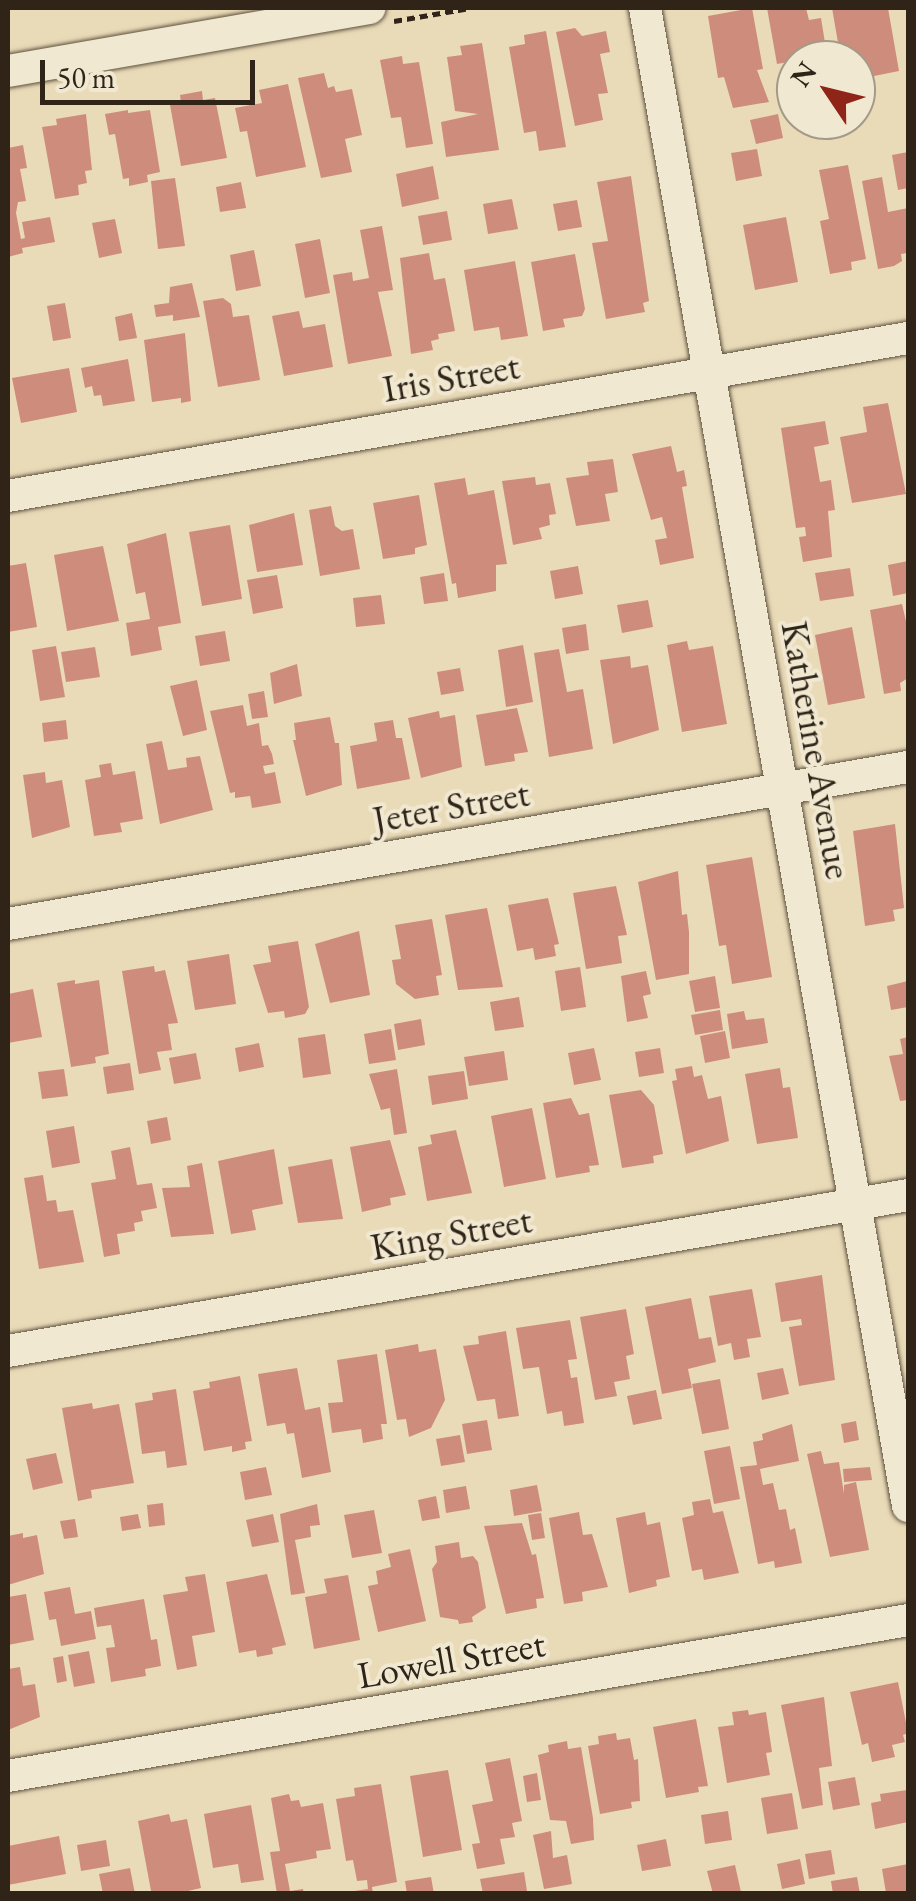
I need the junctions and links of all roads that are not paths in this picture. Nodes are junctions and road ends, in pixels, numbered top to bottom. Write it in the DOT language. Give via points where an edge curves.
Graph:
graph roads {
  1 [pos="370,8"];
  2 [pos="645,8"];
  3 [pos="8,71"];
  4 [pos="908,338"];
  5 [pos="711,372"];
  6 [pos="8,496"];
  7 [pos="908,767"];
  8 [pos="784,788"];
  9 [pos="8,924"];
  10 [pos="908,1195"];
  11 [pos="856,1204"];
  12 [pos="8,1350"];
  13 [pos="908,1506"];
  14 [pos="908,1620"];
  15 [pos="8,1776"];
  1 -- 3 [label="street"];
  2 -- 5 [label="street, Katherine Avenue"];
  4 -- 5 [label="street, Iris Street"];
  5 -- 6 [label="street, Iris Street"];
  5 -- 8 [label="street, Katherine Avenue"];
  7 -- 8 [label="street, Jeter Street"];
  8 -- 9 [label="street, Jeter Street"];
  8 -- 11 [label="street, Katherine Avenue"];
  10 -- 11 [label="street, King Street"];
  11 -- 12 [label="street, King Street"];
  11 -- 13 [label="street, Katherine Avenue"];
  14 -- 15 [label="street, Lowell Street"];
}
